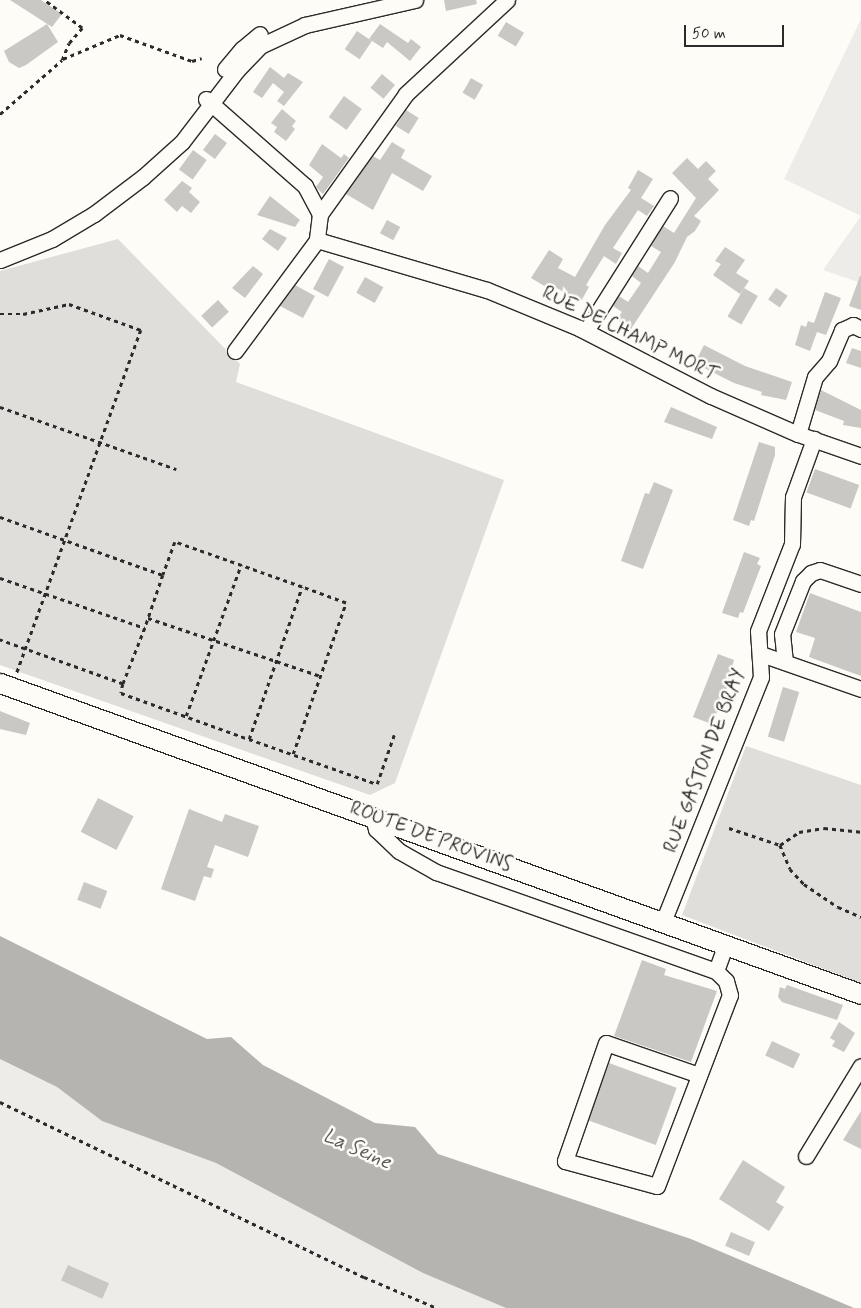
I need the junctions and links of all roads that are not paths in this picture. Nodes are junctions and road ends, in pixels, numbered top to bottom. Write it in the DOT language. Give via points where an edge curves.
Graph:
graph roads {
  1 [pos="377,0"];
  2 [pos="415,0"];
  3 [pos="507,0"];
  4 [pos="208,102"];
  5 [pos="670,198"];
  6 [pos="320,214"];
  7 [pos="78,223"];
  8 [pos="317,240"];
  9 [pos="0,250"];
  10 [pos="0,260"];
  11 [pos="861,329"];
  12 [pos="586,331"];
  13 [pos="236,351"];
  14 [pos="798,434"];
  15 [pos="814,439"];
  16 [pos="861,456"];
  17 [pos="861,584"];
  18 [pos="761,654"];
  19 [pos="785,662"];
  20 [pos="6,685"];
  21 [pos="861,689"];
  22 [pos="372,815"];
  23 [pos="663,922"];
  24 [pos="726,944"];
  25 [pos="716,971"];
  26 [pos="861,994"];
  27 [pos="861,1066"];
  28 [pos="699,1076"];
  29 [pos="806,1156"];
  1 -- 4 [label="street" via="274,26 242,49"];
  2 -- 4 [label="street" via="279,34 260,46"];
  3 -- 6 [label="street" via="406,94"];
  4 -- 6 [label="street" via="305,186"];
  4 -- 7 [label="street" via="158,152"];
  5 -- 12 [label="street"];
  6 -- 8 [label="street"];
  7 -- 9 [label="street"];
  7 -- 10 [label="street"];
  8 -- 12 [label="street, RUE DE CHAMP MORT" via="487,290"];
  8 -- 13 [label="street"];
  11 -- 14 [label="street" via="852,326 842,330 829,361 814,377"];
  12 -- 14 [label="street, RUE DE CHAMP MORT" via="711,396"];
  14 -- 15 [label="street, RUE DE CHAMP MORT"];
  15 -- 16 [label="street, RUE DE CHAMP MORT"];
  15 -- 18 [label="street, RUE GASTON DE BRAY" via="793,496 792,544 758,631"];
  17 -- 19 [label="street" via="820,570 803,581 782,634"];
  18 -- 19 [label="street"];
  18 -- 23 [label="street, RUE GASTON DE BRAY" via="761,677 750,709"];
  19 -- 21 [label="street"];
  20 -- 22 [label="main road, ROUTE DE PROVINS"];
  22 -- 23 [label="main road, ROUTE DE PROVINS"];
  22 -- 25 [label="street" via="376,829 399,851 436,872"];
  23 -- 24 [label="main road, ROUTE DE PROVINS"];
  24 -- 25 [label="street"];
  24 -- 26 [label="main road, ROUTE DE PROVINS"];
  25 -- 28 [label="street" via="726,981 730,995"];
  27 -- 29 [label="street"];
  28 -- 28 [label="street" via="657,1186 565,1161 606,1043"];
}
